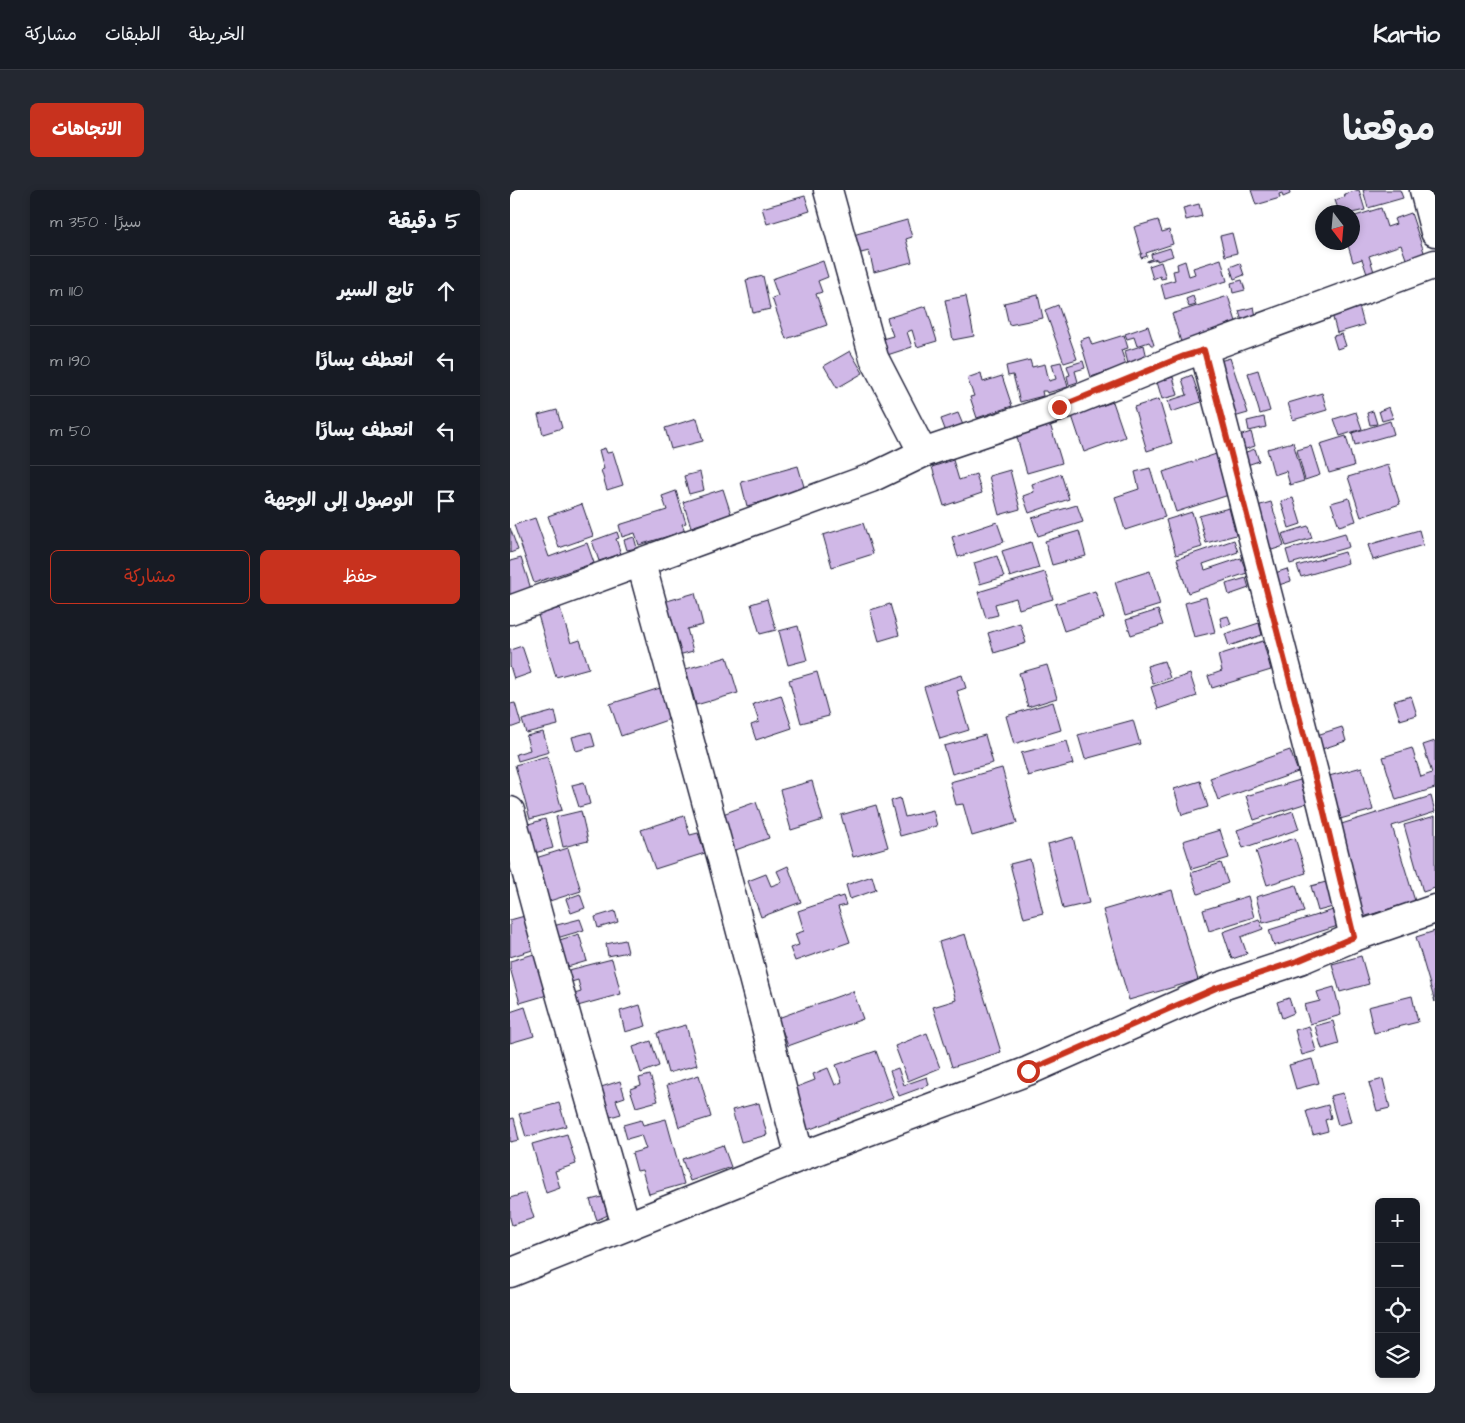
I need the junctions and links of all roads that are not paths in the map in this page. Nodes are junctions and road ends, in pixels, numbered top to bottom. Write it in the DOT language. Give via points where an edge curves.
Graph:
graph roads {
  1 [pos="828,190"];
  2 [pos="1424,190"];
  3 [pos="1435,232"];
  4 [pos="1435,264"];
  5 [pos="1204,350"];
  6 [pos="923,453"];
  7 [pos="641,563"];
  8 [pos="510,610"];
  9 [pos="510,811"];
  10 [pos="1435,909"];
  11 [pos="1354,937"];
  12 [pos="800,1157"];
  13 [pos="626,1226"];
  14 [pos="510,1272"];
  1 -- 6 [label="street" via="874,358"];
  2 -- 3 [label="street"];
  4 -- 5 [label="street"];
  5 -- 6 [label="street" via="1059,407"];
  5 -- 11 [label="street"];
  6 -- 7 [label="street" via="871,478"];
  7 -- 8 [label="street"];
  7 -- 12 [label="street"];
  9 -- 13 [label="street"];
  10 -- 11 [label="street"];
  11 -- 12 [label="street" via="1300,960 1216,988 1028,1071"];
  12 -- 13 [label="street"];
  13 -- 14 [label="street"];
}
